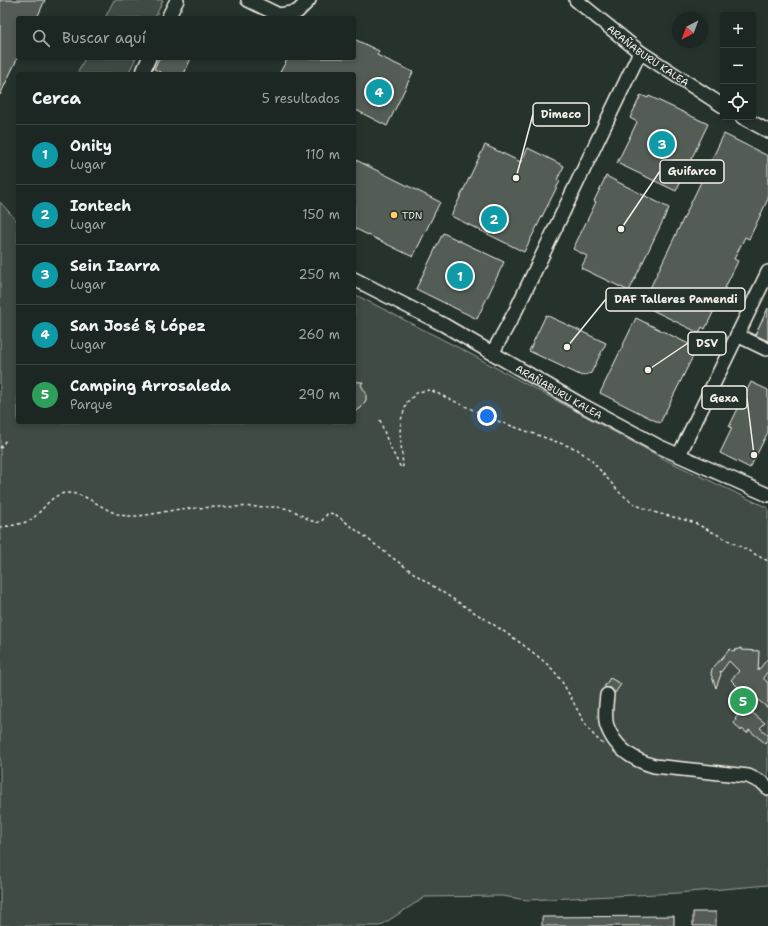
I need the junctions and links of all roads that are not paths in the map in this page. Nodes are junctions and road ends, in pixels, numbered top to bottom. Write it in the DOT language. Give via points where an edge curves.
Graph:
graph roads {
  1 [pos="176,0"];
  2 [pos="248,0"];
  3 [pos="309,0"];
  4 [pos="576,0"];
  5 [pos="169,16"];
  6 [pos="640,52"];
  7 [pos="148,60"];
  8 [pos="143,72"];
  9 [pos="720,104"];
  10 [pos="747,120"];
  11 [pos="768,132"];
  12 [pos="768,272"];
  13 [pos="356,280"];
  14 [pos="738,335"];
  15 [pos="766,349"];
  16 [pos="493,352"];
  17 [pos="679,455"];
  18 [pos="768,495"];
  19 [pos="607,695"];
  20 [pos="768,788"];
  1 -- 5 [label="lane"];
  2 -- 3 [label="lane" via="279,15 297,12"];
  4 -- 6 [label="lane, ARAÑABURU KALEA"];
  6 -- 9 [label="lane, ARAÑABURU KALEA"];
  6 -- 16 [label="lane" via="516,310"];
  7 -- 8 [label="lane"];
  10 -- 11 [label="lane"];
  12 -- 14 [label="lane"];
  13 -- 16 [label="lane, ARAÑABURU KALEA"];
  14 -- 15 [label="lane"];
  14 -- 17 [label="lane"];
  16 -- 17 [label="lane, ARAÑABURU KALEA" via="582,405"];
  17 -- 18 [label="lane, ARAÑABURU KALEA"];
  19 -- 20 [label="lane" via="607,726 627,754 654,766 748,776"];
}
